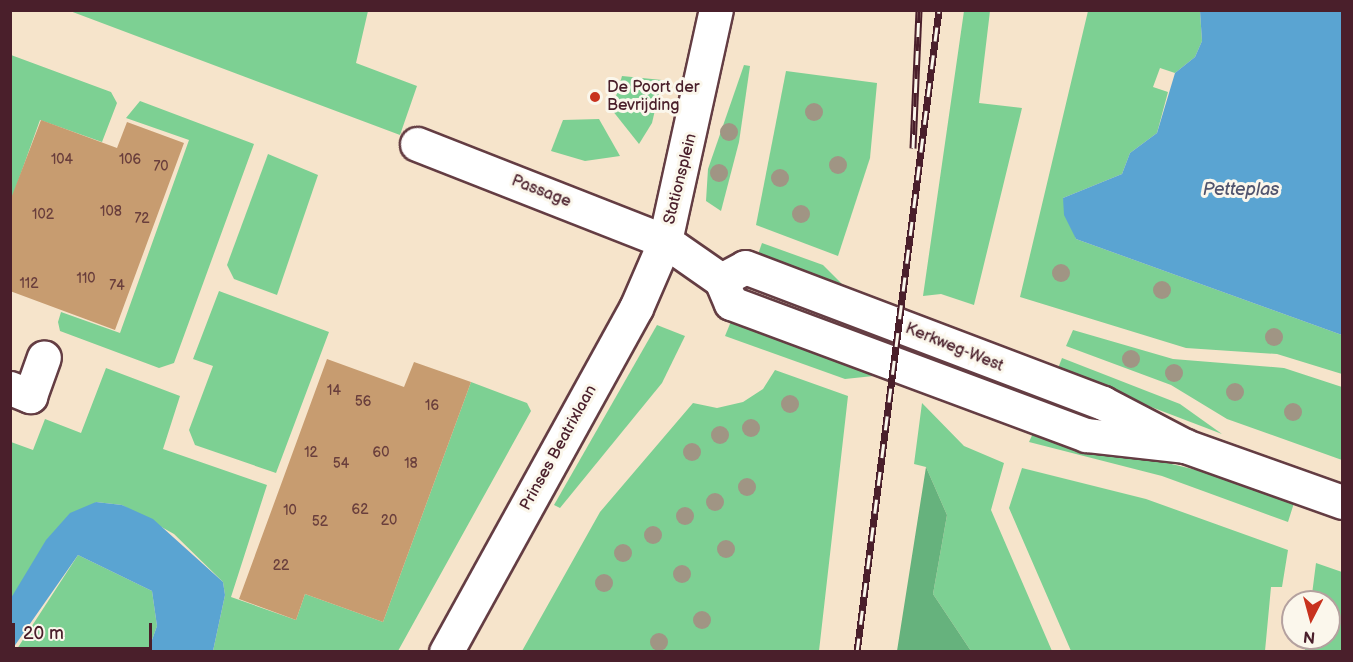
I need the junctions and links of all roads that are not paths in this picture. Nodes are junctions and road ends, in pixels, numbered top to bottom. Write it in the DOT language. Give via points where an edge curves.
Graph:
graph roads {
  1 [pos="716,10"];
  2 [pos="417,144"];
  3 [pos="665,241"];
  4 [pos="44,357"];
  5 [pos="10,388"];
  6 [pos="1342,502"];
  7 [pos="446,651"];
  1 -- 3 [label="street, Stationsplein"];
  2 -- 3 [label="street, Passage"];
  3 -- 6 [label="street" via="721,280 731,303 1086,435 1185,446"];
  3 -- 7 [label="street, Prinses Beatrixlaan" via="636,308"];
  4 -- 5 [label="street" via="30,396"];
}
